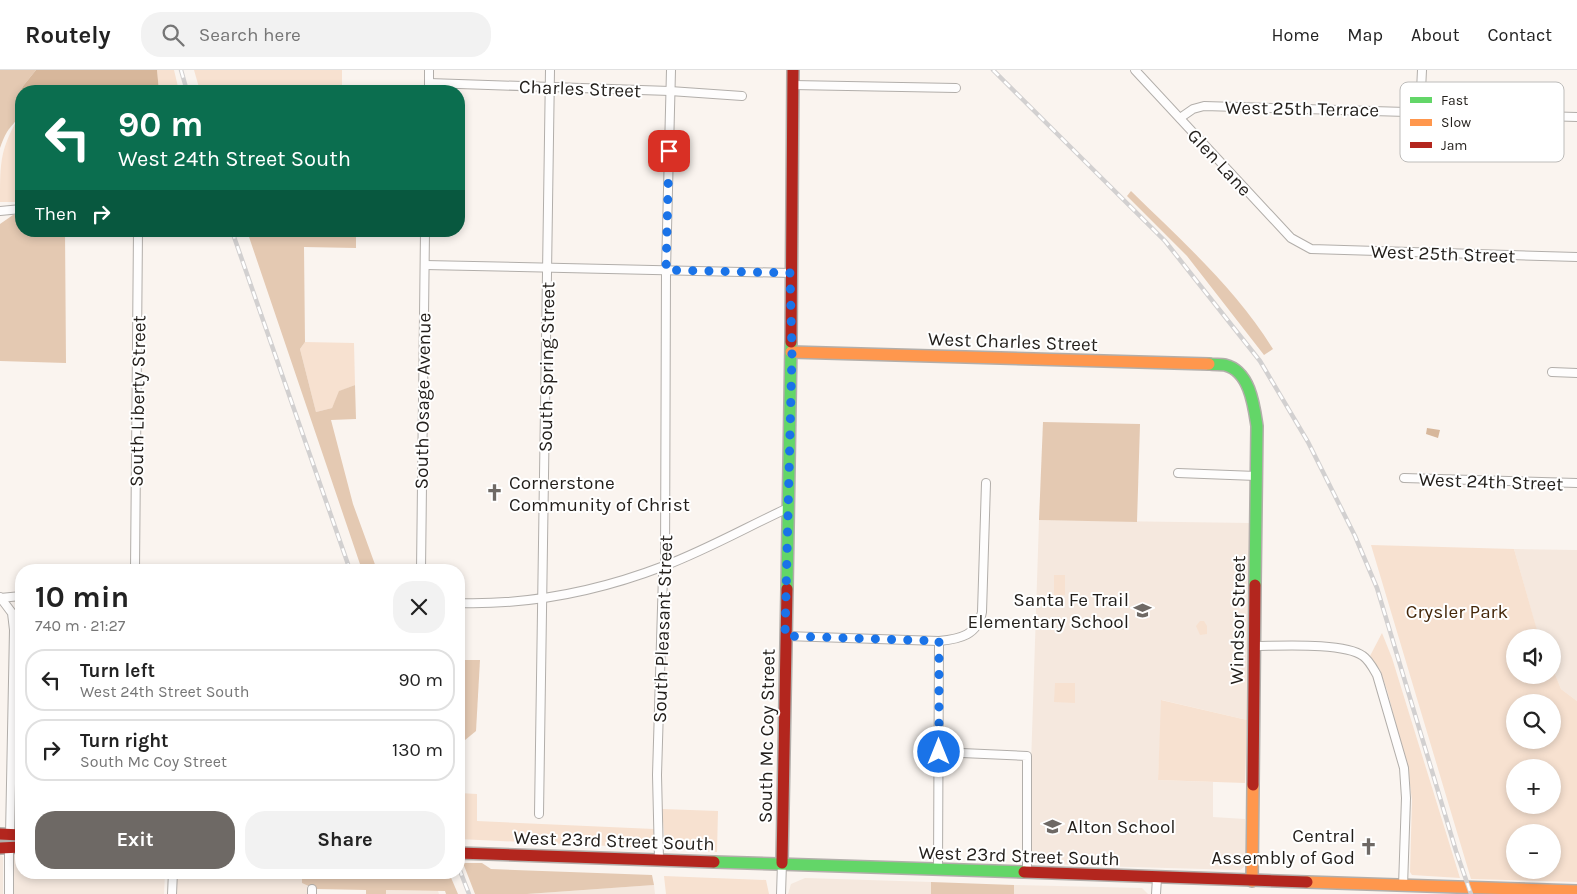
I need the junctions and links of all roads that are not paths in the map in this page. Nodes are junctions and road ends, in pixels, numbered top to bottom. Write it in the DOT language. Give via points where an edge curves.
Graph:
graph roads {
  1 [pos="429,70"];
  2 [pos="550,70"];
  3 [pos="671,70"];
  4 [pos="793,70"];
  5 [pos="1135,70"];
  6 [pos="429,85"];
  7 [pos="793,85"];
  8 [pos="465,87"];
  9 [pos="550,88"];
  10 [pos="956,88"];
  11 [pos="670,91"];
  12 [pos="742,96"];
  13 [pos="1400,111"];
  14 [pos="1564,117"];
  15 [pos="1577,117"];
  16 [pos="1180,118"];
  17 [pos="15,209"];
  18 [pos="0,211"];
  19 [pos="138,237"];
  20 [pos="426,237"];
  21 [pos="1309,248"];
  22 [pos="1577,257"];
  23 [pos="425,265"];
  24 [pos="548,266"];
  25 [pos="666,270"];
  26 [pos="790,273"];
  27 [pos="792,352"];
  28 [pos="1232,368"];
  29 [pos="1552,372"];
  30 [pos="1577,373"];
  31 [pos="1178,473"];
  32 [pos="1256,476"];
  33 [pos="1404,478"];
  34 [pos="986,482"];
  35 [pos="1577,483"];
  36 [pos="788,508"];
  37 [pos="135,564"];
  38 [pos="421,564"];
  39 [pos="665,566"];
  40 [pos="15,596"];
  41 [pos="0,597"];
  42 [pos="543,598"];
  43 [pos="465,603"];
  44 [pos="785,636"];
  45 [pos="939,641"];
  46 [pos="1254,646"];
  47 [pos="939,752"];
  48 [pos="539,814"];
  49 [pos="10,834"];
  50 [pos="5,848"];
  51 [pos="465,853"];
  52 [pos="659,859"];
  53 [pos="782,863"];
  54 [pos="938,869"];
  55 [pos="1027,873"];
  56 [pos="1156,878"];
  57 [pos="173,879"];
  58 [pos="1252,881"];
  59 [pos="1403,886"];
  60 [pos="1577,891"];
  61 [pos="9,894"];
  62 [pos="172,894"];
  63 [pos="781,894"];
  64 [pos="1156,894"];
  1 -- 6 [label="street"];
  2 -- 9 [label="street, South Spring Street"];
  3 -- 11 [label="street, South Pleasant Street"];
  4 -- 7 [label="street, South Mc Coy Street"];
  5 -- 16 [label="street, Glen Lane"];
  7 -- 10 [label="street"];
  7 -- 26 [label="street, South Mc Coy Street"];
  8 -- 9 [label="street, Charles Street"];
  9 -- 11 [label="street, Charles Street"];
  9 -- 24 [label="street, South Spring Street"];
  11 -- 12 [label="street"];
  11 -- 25 [label="street, South Pleasant Street"];
  13 -- 16 [label="street, West 25th Terrace" via="1204,106"];
  14 -- 15 [label="street, West 25th Terrace"];
  16 -- 21 [label="street, Glen Lane" via="1291,238"];
  17 -- 18 [label="street"];
  19 -- 37 [label="street, South Liberty Street"];
  20 -- 23 [label="street, South Osage Avenue"];
  21 -- 22 [label="street, West 25th Street"];
  23 -- 24 [label="street"];
  23 -- 38 [label="street, South Osage Avenue"];
  24 -- 25 [label="street"];
  24 -- 42 [label="street, South Spring Street"];
  25 -- 26 [label="street"];
  25 -- 39 [label="street, South Pleasant Street"];
  26 -- 27 [label="street, South Mc Coy Street"];
  27 -- 28 [label="street, West Charles Street" via="1226,365"];
  27 -- 36 [label="street, South Mc Coy Street"];
  28 -- 32 [label="street, Windsor Street" via="1240,374 1255,403"];
  29 -- 30 [label="street"];
  31 -- 32 [label="street"];
  32 -- 46 [label="street, Windsor Street"];
  33 -- 35 [label="street, West 24th Street"];
  34 -- 45 [label="street" via="980,622 968,635"];
  36 -- 39 [label="street"];
  36 -- 44 [label="street, South Mc Coy Street"];
  39 -- 42 [label="street" via="606,585"];
  39 -- 52 [label="street, South Pleasant Street" via="662,578 657,775"];
  40 -- 41 [label="street"];
  41 -- 49 [label="street" via="12,612 14,630"];
  42 -- 43 [label="street"];
  42 -- 48 [label="street, South Spring Street"];
  44 -- 45 [label="street"];
  44 -- 53 [label="street, South Mc Coy Street"];
  45 -- 47 [label="street"];
  46 -- 58 [label="street, Windsor Street"];
  46 -- 59 [label="street" via="1345,648 1362,655 1373,668 1404,768"];
  47 -- 54 [label="street"];
  47 -- 55 [label="street" via="1027,756"];
  50 -- 61 [label="street"];
  51 -- 52 [label="street, West 23rd Street South"];
  52 -- 53 [label="street, West 23rd Street South"];
  53 -- 54 [label="street, West 23rd Street South"];
  53 -- 63 [label="street"];
  54 -- 55 [label="street, West 23rd Street South"];
  55 -- 56 [label="street, West 23rd Street South"];
  56 -- 58 [label="street, West 23rd Street South"];
  56 -- 64 [label="street"];
  57 -- 62 [label="street"];
  58 -- 59 [label="street, West 23rd Street South"];
  59 -- 60 [label="street, West 23rd Street South"];
}
